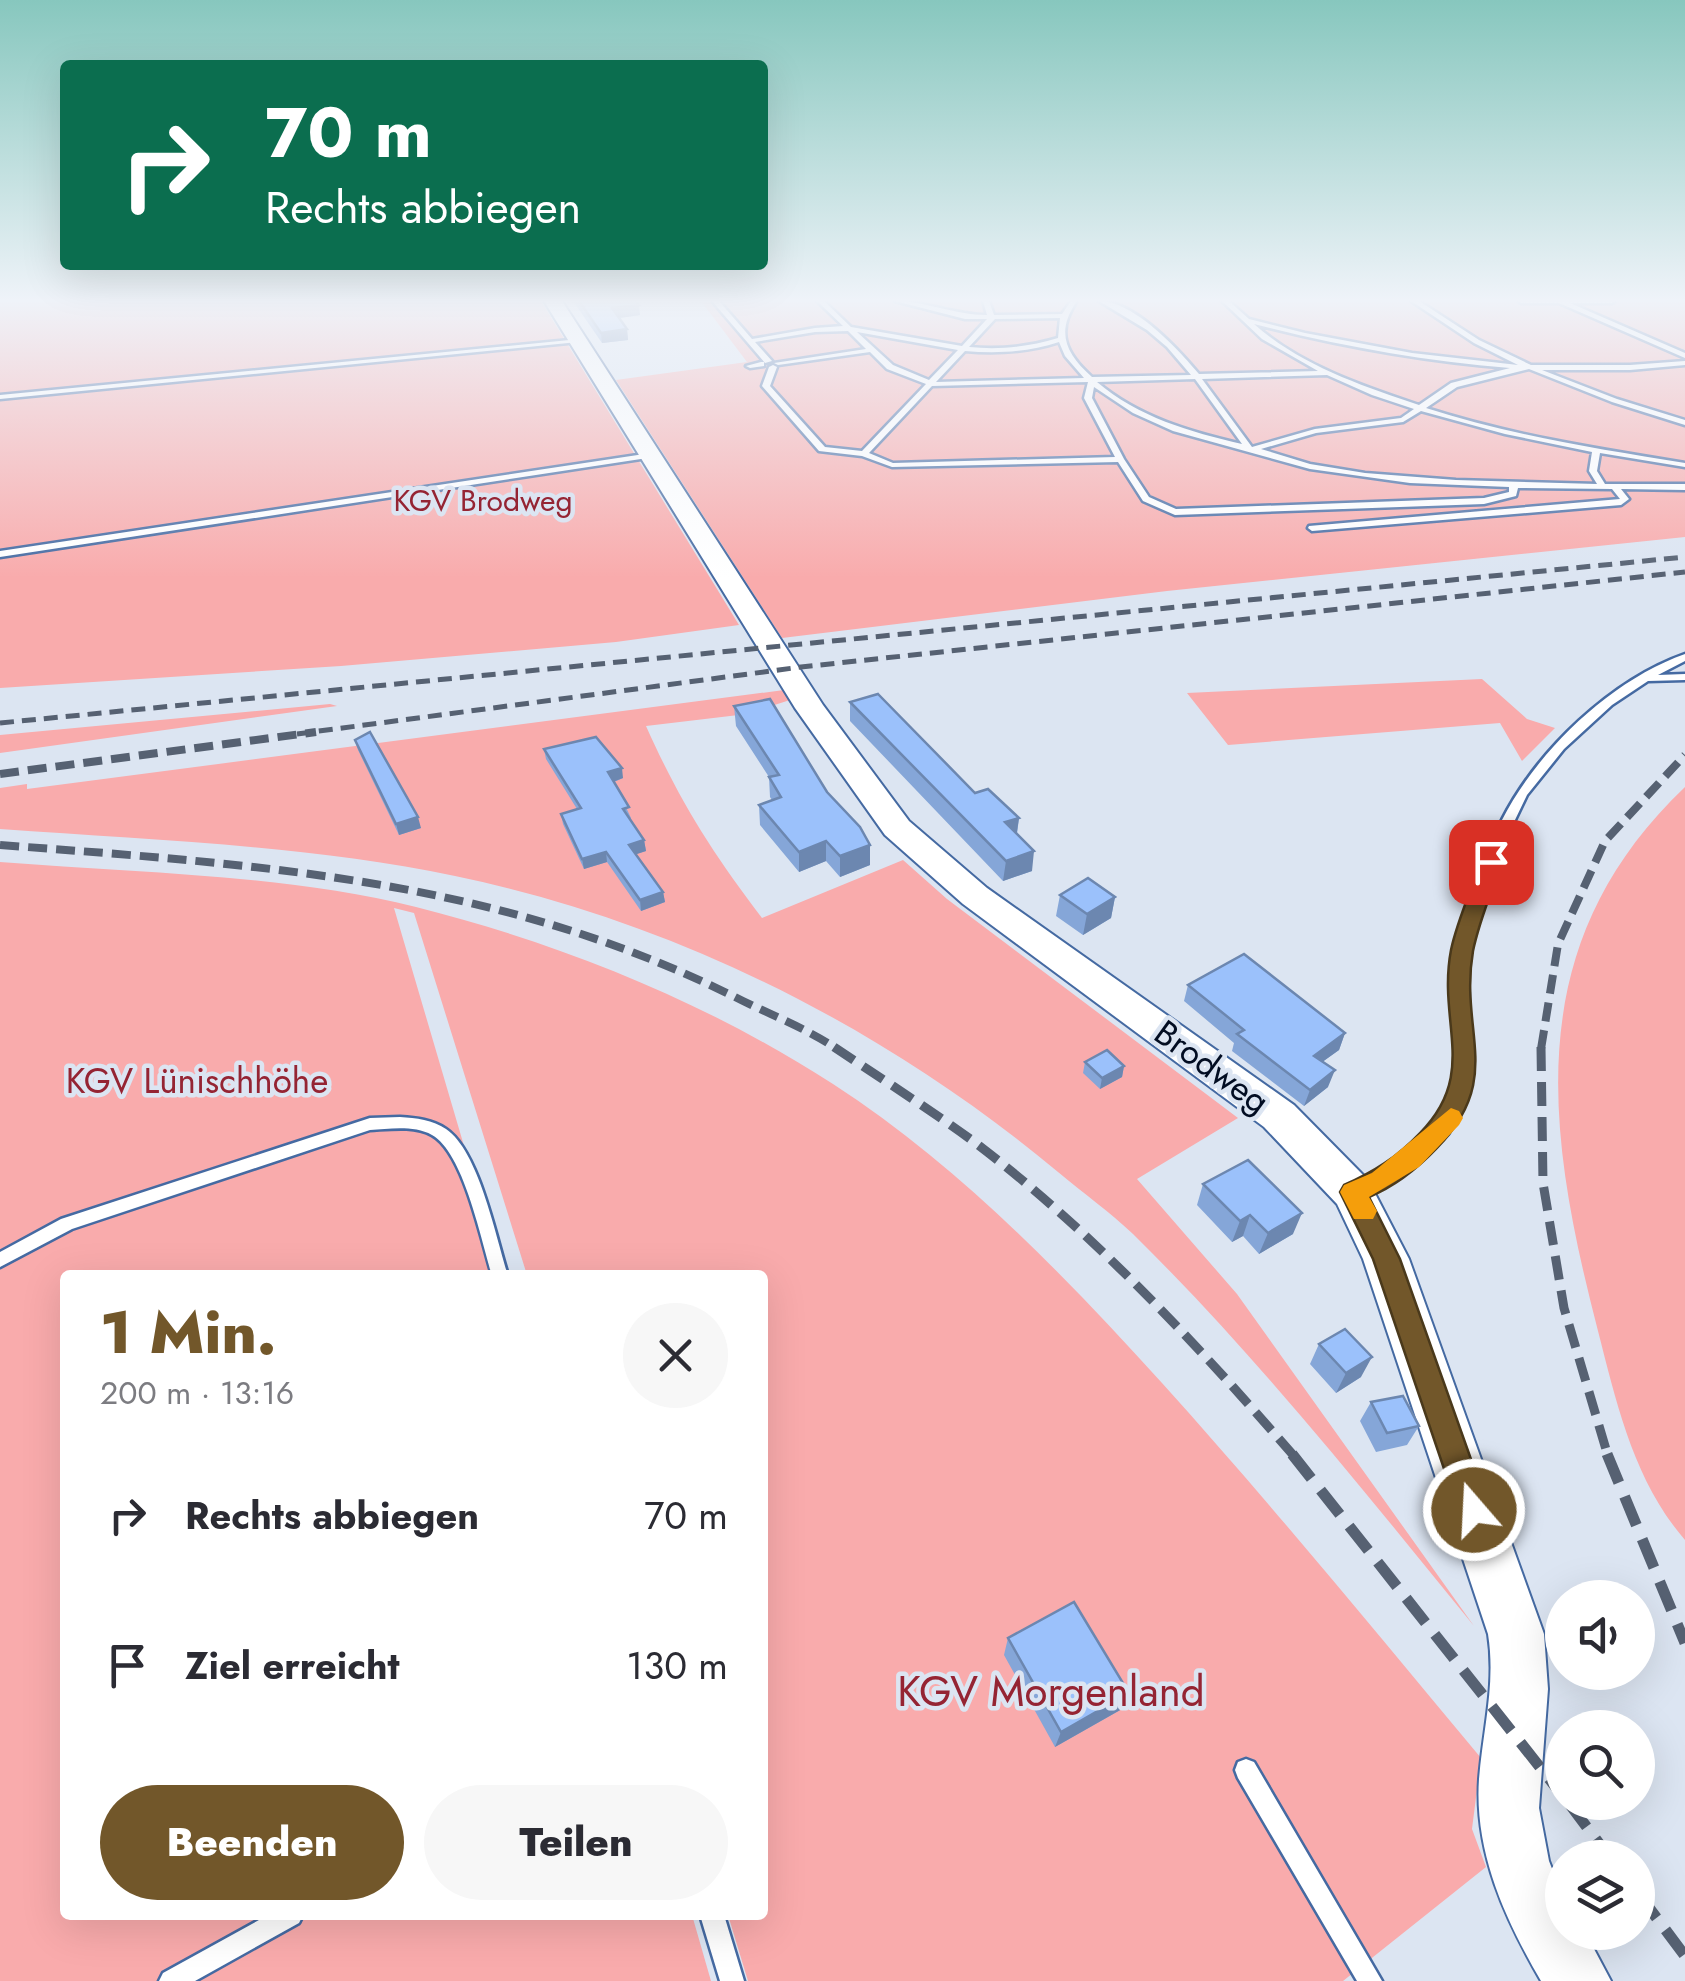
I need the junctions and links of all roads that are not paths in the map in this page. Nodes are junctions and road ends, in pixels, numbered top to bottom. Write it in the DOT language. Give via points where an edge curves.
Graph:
graph roads {
  1 [pos="45,393"];
  2 [pos="612,393"];
  3 [pos="773,393"];
  4 [pos="923,393"];
  5 [pos="1089,393"];
  6 [pos="1113,393"];
  7 [pos="1208,393"];
  8 [pos="1385,393"];
  9 [pos="1444,393"];
  10 [pos="1598,393"];
  11 [pos="0,398"];
  12 [pos="1424,408"];
  13 [pos="1685,424"];
  14 [pos="1250,450"];
  15 [pos="1596,452"];
  16 [pos="864,454"];
  17 [pos="652,456"];
  18 [pos="1120,458"];
  19 [pos="1685,465"];
  20 [pos="1514,483"];
  21 [pos="1607,485"];
  22 [pos="1685,487"];
  23 [pos="1312,528"];
  24 [pos="0,554"];
  25 [pos="1685,658"];
  26 [pos="1685,677"];
  27 [pos="1643,679"];
  28 [pos="1353,1192"];
  29 [pos="0,1260"];
  30 [pos="498,1270"];
  31 [pos="1246,1770"];
  32 [pos="282,1920"];
  33 [pos="714,1920"];
  34 [pos="170,1981"];
  35 [pos="732,1981"];
  36 [pos="1370,1981"];
  37 [pos="1578,1981"];
  1 -- 11 [label="lane"];
  2 -- 17 [label="street, Brodweg"];
  3 -- 16 [label="lane" via="822,449"];
  4 -- 16 [label="lane"];
  5 -- 18 [label="lane"];
  6 -- 14 [label="lane" via="1188,434"];
  7 -- 14 [label="lane"];
  8 -- 12 [label="lane"];
  9 -- 12 [label="lane"];
  10 -- 13 [label="lane"];
  12 -- 14 [label="lane" via="1394,423 1315,431"];
  12 -- 15 [label="lane"];
  14 -- 20 [label="lane" via="1366,475"];
  15 -- 19 [label="lane"];
  15 -- 21 [label="lane" via="1593,471"];
  16 -- 18 [label="lane" via="913,466"];
  17 -- 24 [label="lane"];
  17 -- 28 [label="street, Brodweg" via="810,708 897,828 964,888 1279,1116"];
  18 -- 20 [label="lane" via="1146,499 1175,512 1484,501 1513,494"];
  20 -- 21 [label="lane"];
  21 -- 22 [label="lane"];
  21 -- 23 [label="lane" via="1626,498"];
  25 -- 27 [label="lane"];
  26 -- 27 [label="lane"];
  27 -- 28 [label="lane" via="1581,726 1509,816 1462,950 1460,1098 1452,1116 1410,1160"];
  28 -- 37 [label="street, Brodweg" via="1386,1259 1516,1634 1523,1695 1509,1779 1514,1842 1530,1900"];
  29 -- 30 [label="lane" via="67,1224 370,1124 404,1122 445,1135 460,1156"];
  31 -- 36 [label="lane"];
  32 -- 34 [label="lane"];
  33 -- 35 [label="lane"];
}
